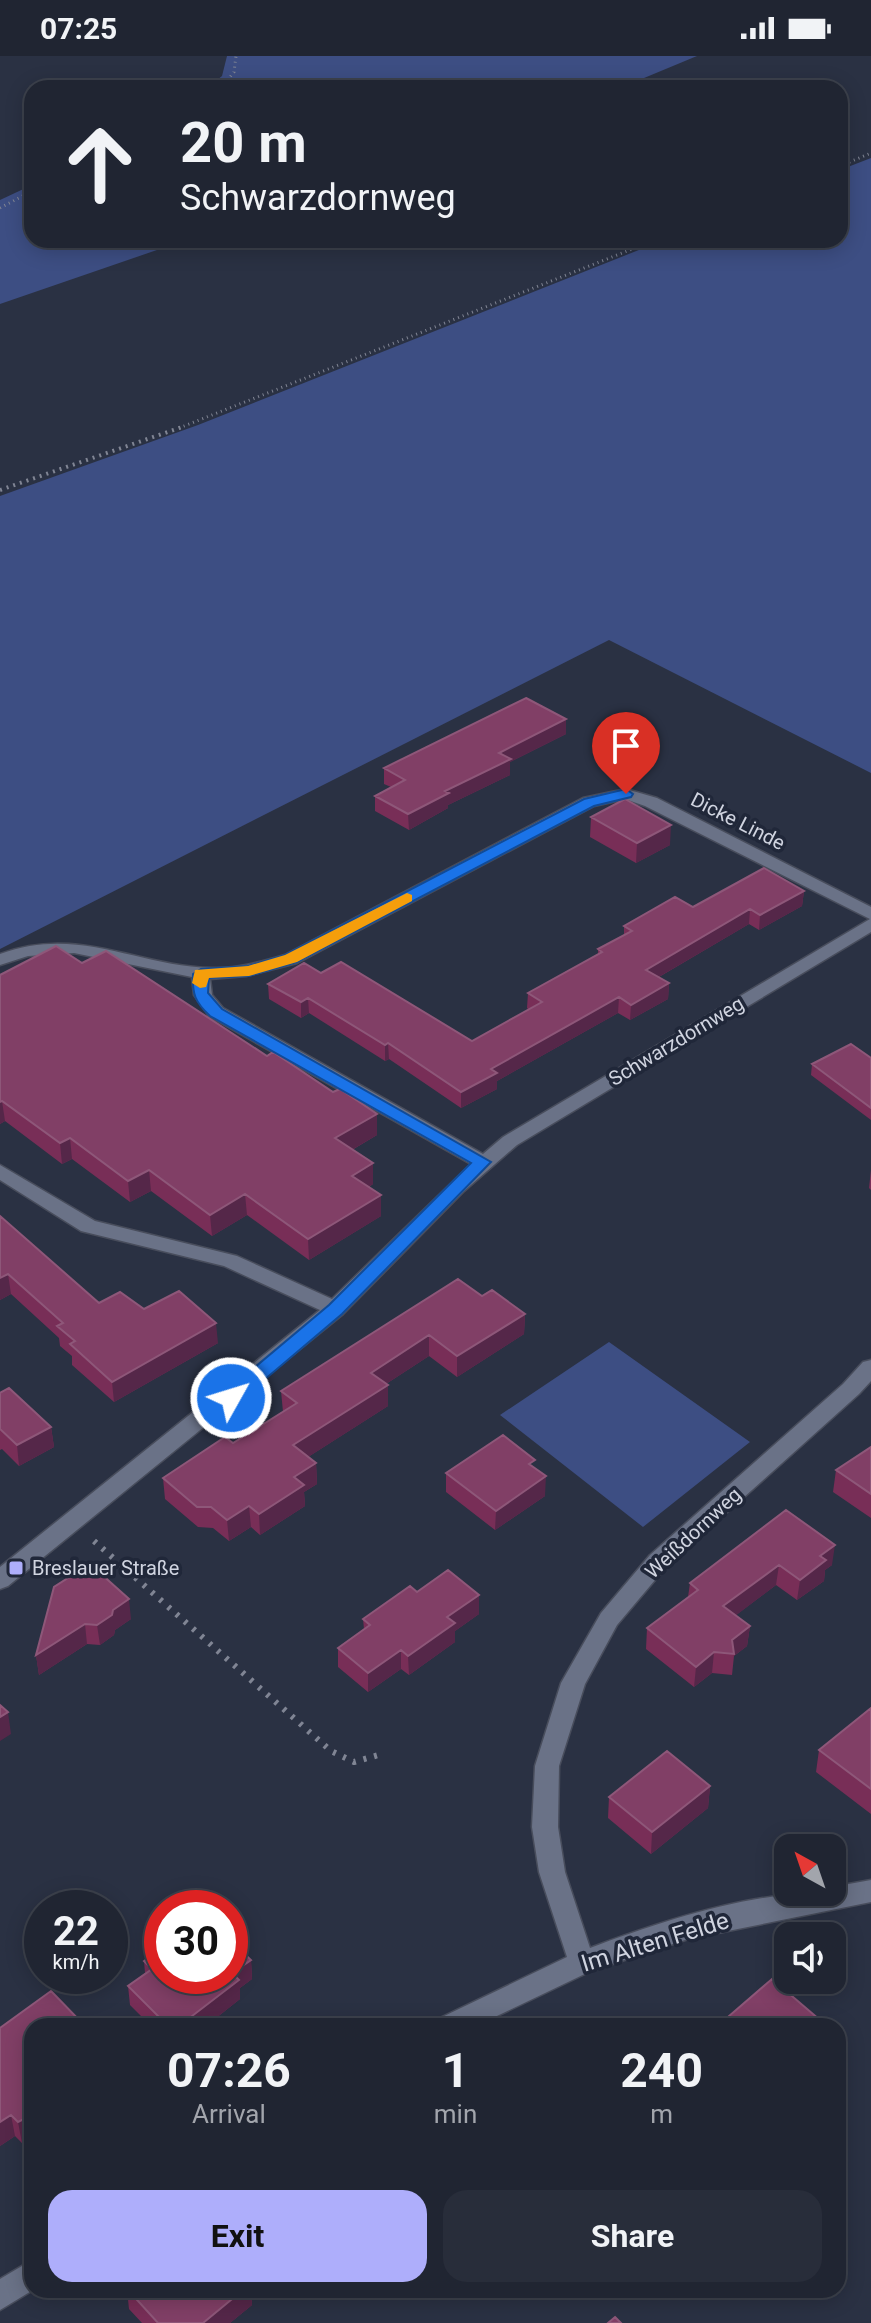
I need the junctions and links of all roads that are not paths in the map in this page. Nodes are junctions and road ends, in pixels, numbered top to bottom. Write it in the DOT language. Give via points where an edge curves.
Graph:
graph roads {
  1 [pos="871,914"];
  2 [pos="871,924"];
  3 [pos="0,960"];
  4 [pos="201,974"];
  5 [pos="482,1162"];
  6 [pos="0,1171"];
  7 [pos="336,1309"];
  8 [pos="871,1367"];
  9 [pos="0,1580"];
  10 [pos="871,1891"];
  11 [pos="582,1963"];
  12 [pos="467,2018"];
  13 [pos="24,2280"];
  14 [pos="0,2296"];
  1 -- 4 [label="street, Dicke Linde" via="626,794 589,802 291,959 249,971"];
  2 -- 5 [label="street, Schwarzdornweg"];
  3 -- 4 [label="street, Dicke Linde" via="62,946"];
  4 -- 5 [label="street" via="200,993 216,1012"];
  5 -- 7 [label="street, Schwarzdornweg"];
  6 -- 7 [label="street" via="88,1226 230,1261"];
  7 -- 9 [label="street"];
  8 -- 11 [label="street, Weißdornweg" via="658,1561 609,1619 573,1683 547,1766 545,1827 552,1872"];
  10 -- 11 [label="street, Im Alten Felde" via="688,1927"];
  11 -- 12 [label="street, Im Alten Felde"];
  13 -- 14 [label="street"];
}
